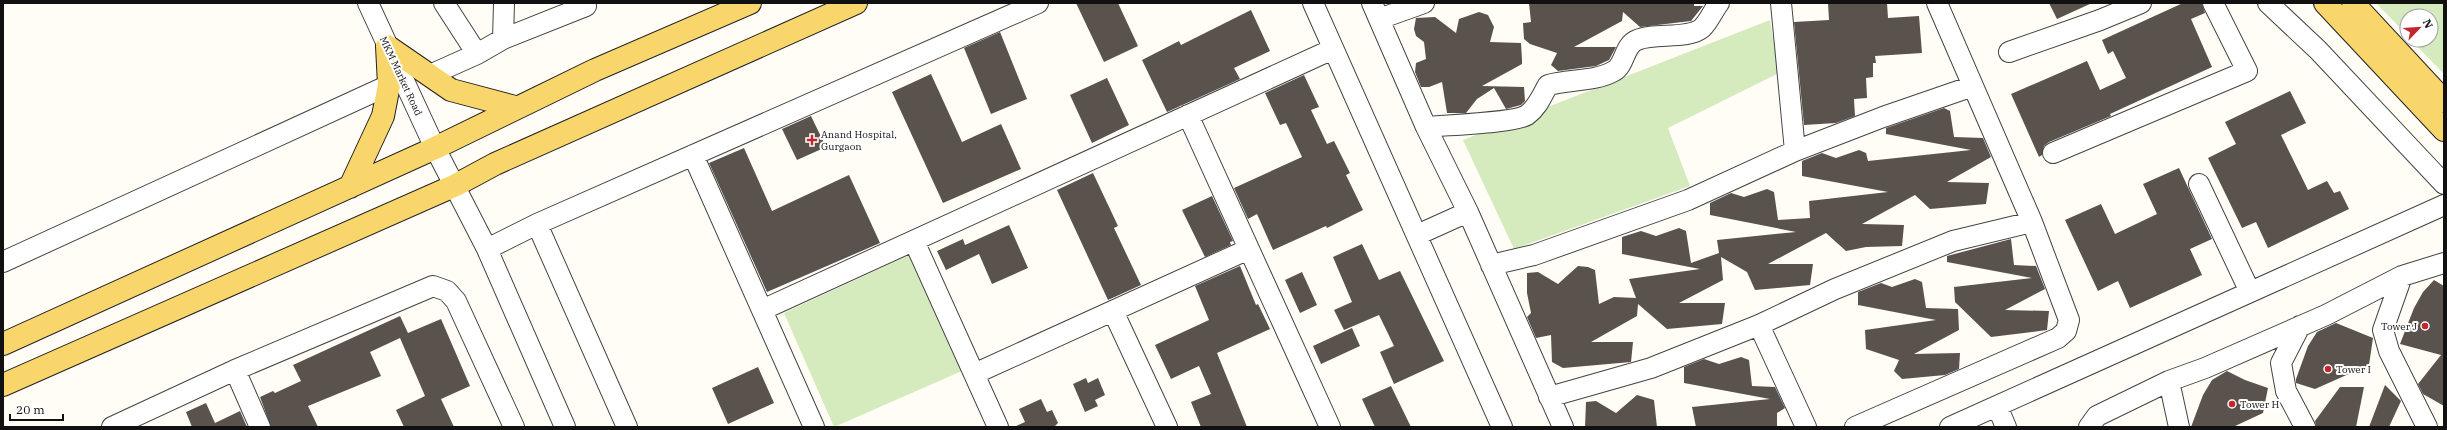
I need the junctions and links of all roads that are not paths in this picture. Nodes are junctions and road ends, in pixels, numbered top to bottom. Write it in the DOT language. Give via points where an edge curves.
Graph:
graph roads {
  1 [pos="368,3"];
  2 [pos="444,3"];
  3 [pos="504,3"];
  4 [pos="750,3"];
  5 [pos="856,3"];
  6 [pos="1038,3"];
  7 [pos="1313,3"];
  8 [pos="1424,3"];
  9 [pos="1719,3"];
  10 [pos="1781,3"];
  11 [pos="1937,3"];
  12 [pos="2141,3"];
  13 [pos="2213,3"];
  14 [pos="2268,3"];
  15 [pos="2326,3"];
  16 [pos="2353,3"];
  17 [pos="586,6"];
  18 [pos="724,8"];
  19 [pos="1376,11"];
  20 [pos="503,39"];
  21 [pos="387,46"];
  22 [pos="1333,49"];
  23 [pos="2009,52"];
  24 [pos="476,54"];
  25 [pos="430,75"];
  26 [pos="389,85"];
  27 [pos="1973,86"];
  28 [pos="2444,101"];
  29 [pos="515,107"];
  30 [pos="1188,115"];
  31 [pos="1426,127"];
  32 [pos="2444,130"];
  33 [pos="435,148"];
  34 [pos="1795,151"];
  35 [pos="2053,153"];
  36 [pos="693,155"];
  37 [pos="2199,184"];
  38 [pos="2444,184"];
  39 [pos="456,185"];
  40 [pos="350,187"];
  41 [pos="2444,205"];
  42 [pos="1468,212"];
  43 [pos="2032,222"];
  44 [pos="537,224"];
  45 [pos="1417,235"];
  46 [pos="914,241"];
  47 [pos="487,249"];
  48 [pos="1249,249"];
  49 [pos="3,262"];
  50 [pos="2444,263"];
  51 [pos="1491,265"];
  52 [pos="2402,276"];
  53 [pos="2250,292"];
  54 [pos="762,310"];
  55 [pos="1113,311"];
  56 [pos="1759,326"];
  57 [pos="2300,326"];
  58 [pos="3,344"];
  59 [pos="235,370"];
  60 [pos="974,374"];
  61 [pos="2169,381"];
  62 [pos="3,386"];
  63 [pos="1549,398"];
  64 [pos="1997,406"];
  65 [pos="112,427"];
  66 [pos="260,427"];
  67 [pos="514,427"];
  68 [pos="565,427"];
  69 [pos="627,427"];
  70 [pos="814,427"];
  71 [pos="998,427"];
  72 [pos="1167,427"];
  73 [pos="1330,427"];
  74 [pos="1502,427"];
  75 [pos="1563,427"];
  76 [pos="1806,427"];
  77 [pos="1855,427"];
  78 [pos="1950,427"];
  79 [pos="2006,427"];
  80 [pos="2089,427"];
  81 [pos="2179,427"];
  82 [pos="2304,427"];
  83 [pos="2427,427"];
  1 -- 21 [label="street, MKM Market Road"];
  2 -- 24 [label="street"];
  3 -- 20 [label="street"];
  4 -- 18 [label="main road"];
  5 -- 39 [label="main road" via="502,161"];
  6 -- 36 [label="street"];
  7 -- 22 [label="street"];
  8 -- 19 [label="street"];
  9 -- 31 [label="street" via="1710,19 1694,32 1643,37 1634,41 1619,67 1613,72 1548,85 1537,106 1526,116"];
  10 -- 34 [label="street"];
  11 -- 27 [label="street"];
  12 -- 23 [label="street"];
  13 -- 35 [label="street" via="2247,71"];
  14 -- 38 [label="street" via="2318,50"];
  15 -- 32 [label="main road"];
  16 -- 28 [label="main road"];
  17 -- 20 [label="street"];
  18 -- 29 [label="main road"];
  19 -- 31 [label="street"];
  20 -- 24 [label="street"];
  21 -- 25 [label="main road"];
  21 -- 26 [label="main road"];
  21 -- 33 [label="street, MKM Market Road"];
  22 -- 30 [label="street"];
  22 -- 45 [label="street"];
  24 -- 25 [label="street"];
  25 -- 29 [label="main road" via="451,90"];
  26 -- 40 [label="main road" via="383,116"];
  26 -- 49 [label="street"];
  27 -- 34 [label="street"];
  27 -- 43 [label="street"];
  29 -- 33 [label="main road"];
  30 -- 46 [label="street"];
  30 -- 48 [label="street"];
  31 -- 42 [label="street"];
  33 -- 39 [label="street, MKM Market Road"];
  33 -- 40 [label="main road"];
  34 -- 51 [label="street" via="1688,200 1534,255"];
  36 -- 44 [label="street"];
  36 -- 54 [label="street"];
  37 -- 53 [label="street"];
  39 -- 47 [label="street, MKM Market Road"];
  39 -- 62 [label="main road"];
  40 -- 58 [label="main road"];
  41 -- 53 [label="street"];
  42 -- 45 [label="street"];
  42 -- 51 [label="street"];
  43 -- 56 [label="street" via="1953,241 1929,250 1835,289"];
  43 -- 77 [label="street" via="2067,310 2069,320 2066,331 2058,338"];
  44 -- 47 [label="street"];
  44 -- 69 [label="street"];
  45 -- 74 [label="street"];
  46 -- 54 [label="street"];
  46 -- 60 [label="street"];
  47 -- 68 [label="street, MKM Market Road"];
  48 -- 55 [label="street"];
  48 -- 73 [label="street"];
  50 -- 52 [label="street"];
  51 -- 63 [label="street"];
  52 -- 57 [label="street"];
  52 -- 83 [label="street" via="2383,330 2389,350"];
  53 -- 64 [label="street"];
  54 -- 70 [label="street"];
  55 -- 60 [label="street"];
  55 -- 72 [label="street"];
  56 -- 63 [label="street" via="1651,368"];
  56 -- 76 [label="street"];
  57 -- 61 [label="street"];
  57 -- 82 [label="street" via="2281,363 2286,391"];
  59 -- 65 [label="street"];
  59 -- 66 [label="street"];
  59 -- 67 [label="street" via="433,286 447,291 456,301"];
  60 -- 71 [label="street"];
  61 -- 80 [label="street" via="2097,416"];
  61 -- 81 [label="street"];
  63 -- 75 [label="street"];
  64 -- 78 [label="street"];
  64 -- 79 [label="street"];
}
